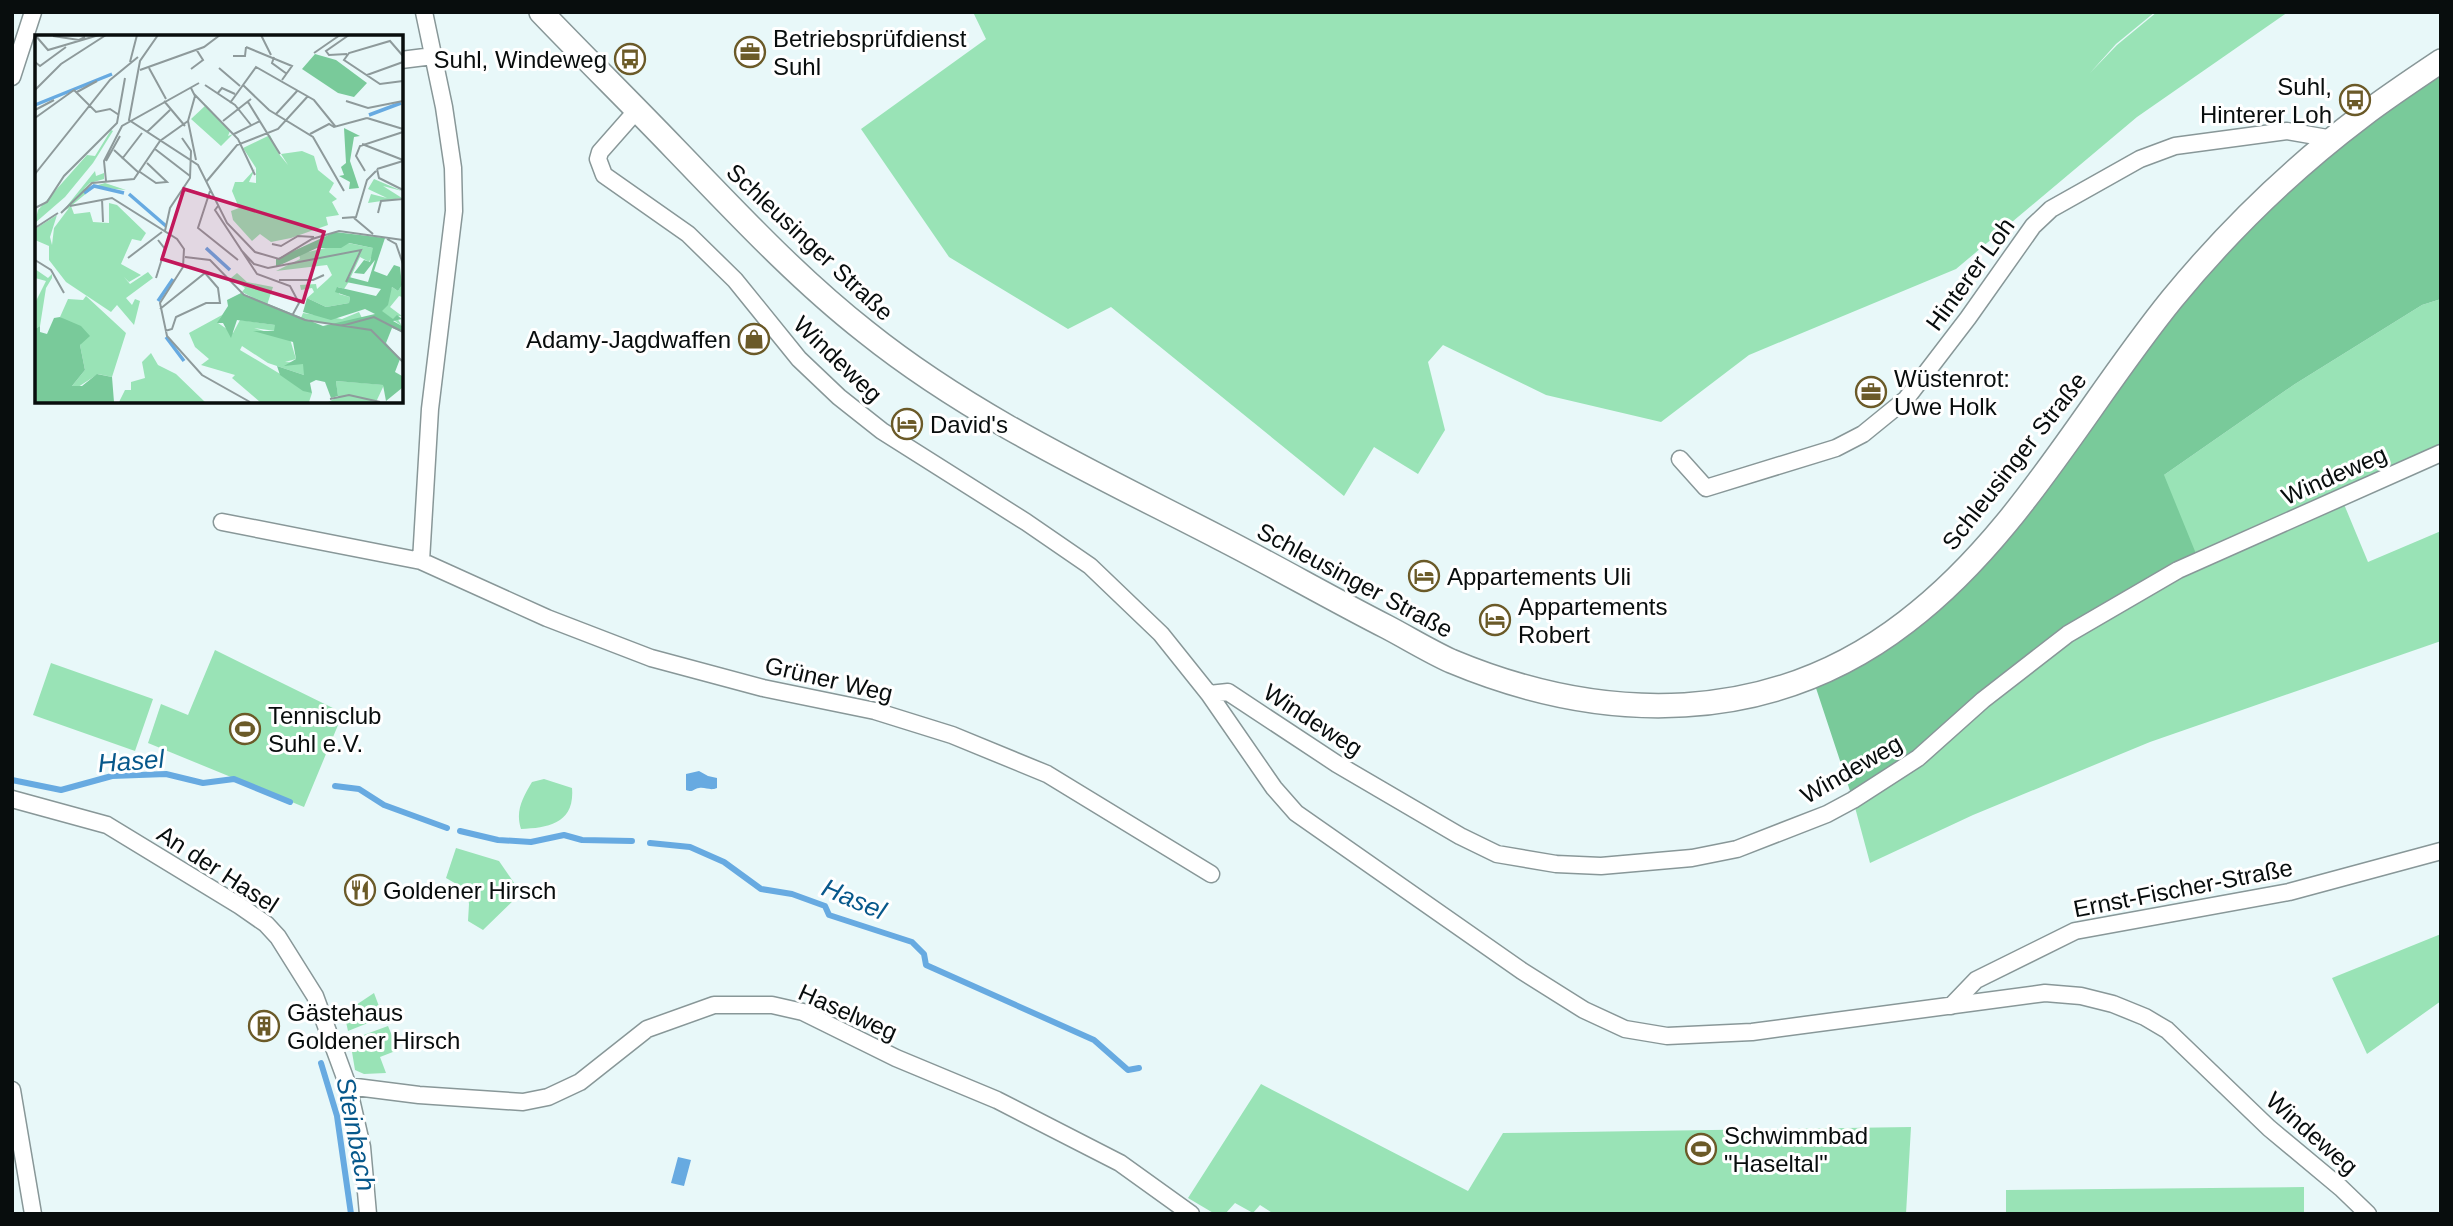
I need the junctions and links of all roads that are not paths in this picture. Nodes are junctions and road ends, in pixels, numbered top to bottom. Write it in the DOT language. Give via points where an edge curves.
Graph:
graph roads {
  1 [pos="33,12"];
  2 [pos="424,12"];
  3 [pos="541,12"];
  4 [pos="433,56"];
  5 [pos="402,60"];
  6 [pos="2441,61"];
  7 [pos="12,77"];
  8 [pos="637,110"];
  9 [pos="2333,139"];
  10 [pos="2441,453"];
  11 [pos="1680,459"];
  12 [pos="222,522"];
  13 [pos="421,561"];
  14 [pos="1209,694"];
  15 [pos="12,799"];
  16 [pos="2441,851"];
  17 [pos="1211,874"];
  18 [pos="1951,1006"];
  19 [pos="348,1086"];
  20 [pos="12,1090"];
  21 [pos="33,1214"];
  22 [pos="368,1214"];
  23 [pos="1191,1214"];
  24 [pos="2368,1214"];
  1 -- 7 [label="street"];
  2 -- 4 [label="street"];
  3 -- 8 [label="main road, Schleusinger Straße"];
  4 -- 5 [label="street"];
  4 -- 13 [label="street" via="453,168 454,212 430,410"];
  6 -- 9 [label="main road, Schleusinger Straße"];
  8 -- 9 [label="main road, Schleusinger Straße" via="751,226 866,332 999,422 1445,658 1545,693 1628,706 1675,706 1758,694 1861,654 1906,622 1946,589 1995,537 2174,296 2227,238"];
  8 -- 14 [label="street, Windeweg" via="600,152 604,175 688,234 735,280 799,359 839,397 882,431 1090,566 1161,634"];
  9 -- 11 [label="street, Hinterer Loh" via="2287,131 2175,146 2140,159 2051,209 2033,226 1906,399 1863,434 1836,448 1706,488"];
  10 -- 14 [label="street, Windeweg" via="2178,570 2068,634 1918,758 1853,800 1737,849 1692,858 1601,866 1497,854 1337,764 1228,692"];
  12 -- 13 [label="street, Grüner Weg"];
  13 -- 17 [label="street, Grüner Weg" via="651,658 875,711 952,735 1047,774"];
  14 -- 18 [label="street, Windeweg" via="1296,813 1522,971 1584,1010 1625,1029 1667,1036 1752,1032"];
  15 -- 19 [label="street, An der Hasel" via="107,825 266,924 315,996"];
  16 -- 18 [label="street, Ernst-Fischer-Straße" via="2288,892 2076,931 1976,980"];
  18 -- 24 [label="street, Windeweg" via="2045,993 2091,998 2144,1017 2167,1030"];
  19 -- 22 [label="street, An der Hasel" via="362,1147"];
  19 -- 23 [label="street, Haselweg" via="498,1101 535,1100 580,1082 647,1029 714,1005 772,1005 803,1012 997,1100 1120,1163"];
  20 -- 21 [label="street"];
}
